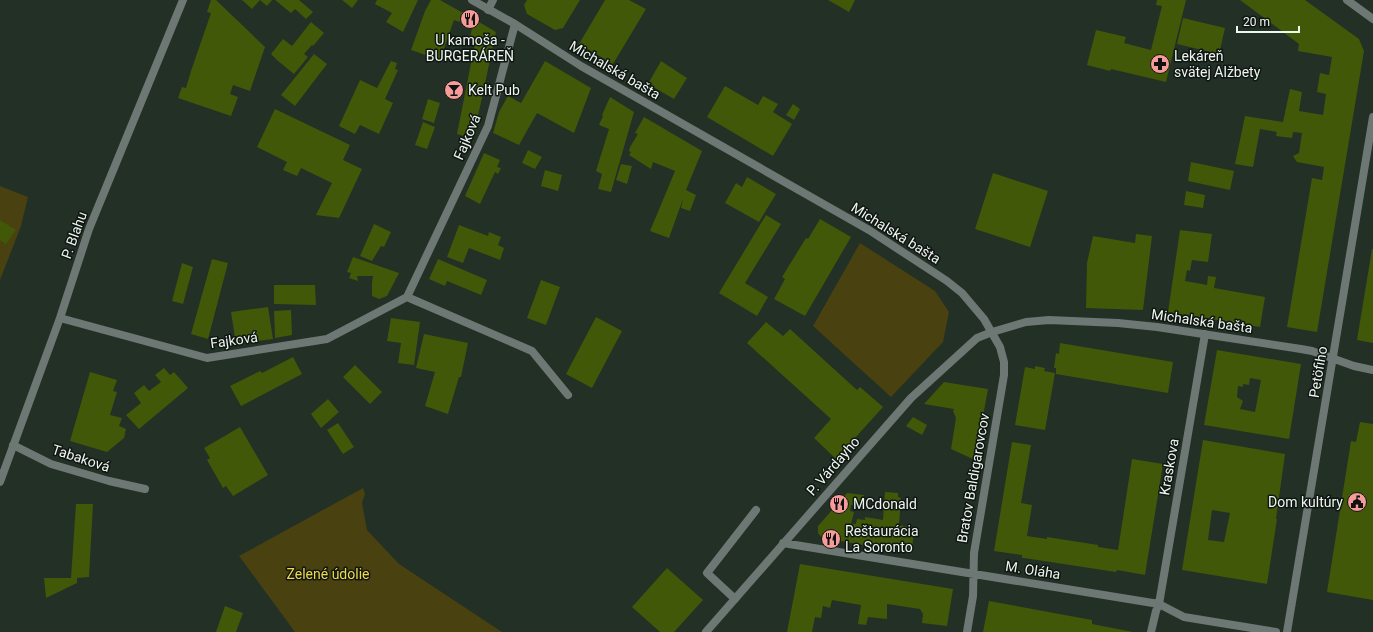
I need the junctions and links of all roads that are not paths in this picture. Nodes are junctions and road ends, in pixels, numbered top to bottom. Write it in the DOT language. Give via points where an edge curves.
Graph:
graph roads {
  1 [pos="183,0"];
  2 [pos="472,0"];
  3 [pos="493,0"];
  4 [pos="1347,0"];
  5 [pos="488,10"];
  6 [pos="1373,19"];
  7 [pos="515,24"];
  8 [pos="1373,116"];
  9 [pos="407,297"];
  10 [pos="60,318"];
  11 [pos="992,332"];
  12 [pos="1205,334"];
  13 [pos="1333,359"];
  14 [pos="1373,370"];
  15 [pos="568,395"];
  16 [pos="13,445"];
  17 [pos="0,482"];
  18 [pos="145,489"];
  19 [pos="756,510"];
  20 [pos="783,543"];
  21 [pos="973,574"];
  22 [pos="735,599"];
  23 [pos="1159,604"];
  24 [pos="706,632"];
  25 [pos="967,632"];
  26 [pos="1152,632"];
  27 [pos="1276,632"];
  28 [pos="1287,632"];
  1 -- 10 [label="street, P. Blahu" via="89,229"];
  2 -- 5 [label="street, Michalská bašta"];
  3 -- 5 [label="street"];
  4 -- 6 [label="street"];
  5 -- 7 [label="street, Michalská bašta"];
  7 -- 9 [label="street, Fajková" via="488,126"];
  7 -- 11 [label="street, Michalská bašta" via="581,66 869,230 947,281 980,313"];
  8 -- 13 [label="street, Petöfiho"];
  9 -- 10 [label="street, Fajková" via="327,339 207,358"];
  9 -- 15 [label="street" via="532,351"];
  10 -- 16 [label="street, P. Blahu"];
  11 -- 12 [label="street, Michalská bašta" via="1026,322 1049,320 1118,323"];
  11 -- 20 [label="street, P. Várdayho" via="977,338 911,398"];
  11 -- 21 [label="street, Bratov Baldigarovcov" via="1000,347 1004,375 974,553"];
  12 -- 13 [label="street, Michalská bašta" via="1312,351"];
  12 -- 23 [label="street, Kraskova"];
  13 -- 14 [label="street, Michalská bašta"];
  13 -- 28 [label="street, Petöfiho"];
  16 -- 17 [label="street, P. Blahu"];
  16 -- 18 [label="street, Tabaková" via="52,464"];
  19 -- 22 [label="street" via="707,573"];
  20 -- 21 [label="street, M. Oláha"];
  20 -- 22 [label="street, P. Várdayho"];
  21 -- 23 [label="street, M. Oláha"];
  21 -- 25 [label="street, Bratov Baldigarovcov" via="973,596"];
  22 -- 24 [label="street, P. Várdayho"];
  23 -- 26 [label="street, Kraskova"];
  23 -- 27 [label="street, M. Oláha" via="1184,617"];
}
